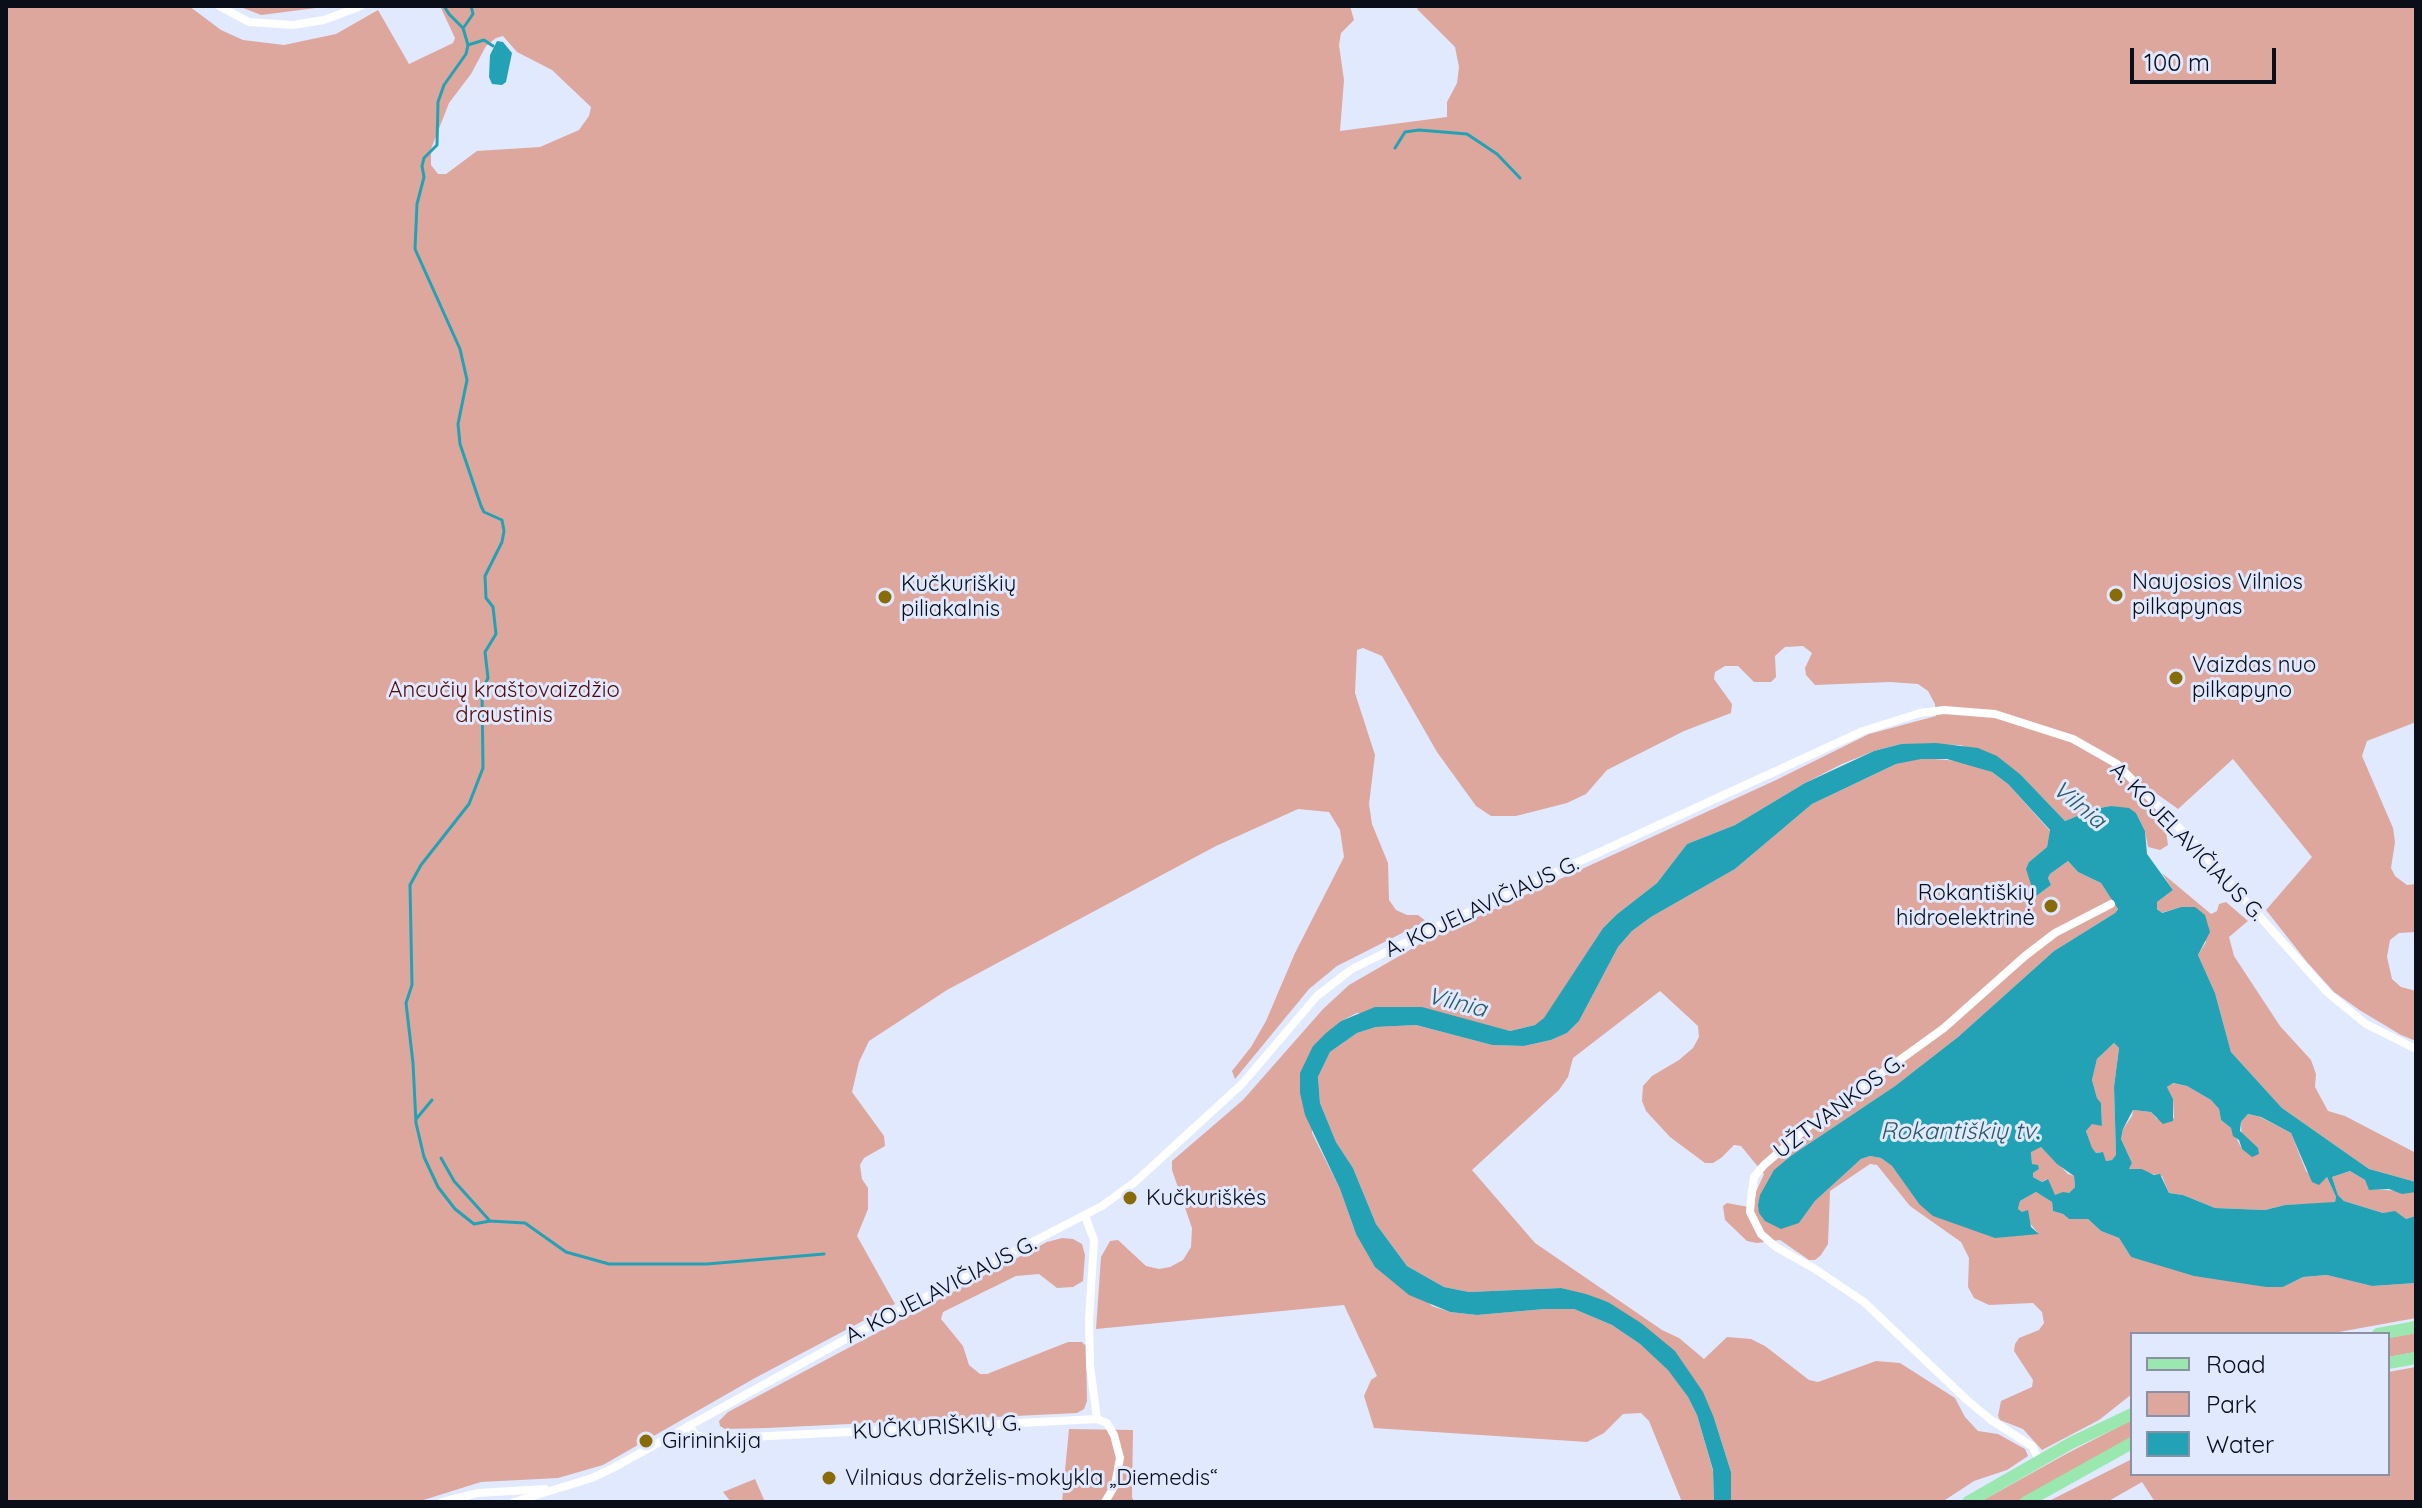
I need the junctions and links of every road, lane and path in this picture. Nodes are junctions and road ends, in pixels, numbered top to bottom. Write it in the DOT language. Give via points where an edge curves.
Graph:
graph roads {
  1 [pos="219,6"];
  2 [pos="361,6"];
  3 [pos="2111,904"];
  4 [pos="2416,1049"];
  5 [pos="1085,1216"];
  6 [pos="2416,1327"];
  7 [pos="2389,1332"];
  8 [pos="2416,1358"];
  9 [pos="2390,1363"];
  10 [pos="2130,1415"];
  11 [pos="1097,1419"];
  12 [pos="688,1426"];
  13 [pos="2130,1444"];
  14 [pos="2039,1460"];
  15 [pos="558,1489"];
  16 [pos="442,1502"];
  17 [pos="514,1502"];
  18 [pos="1105,1502"];
  19 [pos="1968,1502"];
  20 [pos="2026,1502"];
  1 -- 2 [label="street" via="249,22 293,25"];
  3 -- 14 [label="street, UŽTVANKOS G." via="2055,933 1944,1028 1814,1122 1754,1177 1751,1199 1750,1212 1761,1234 1864,1302 1967,1400 2032,1446"];
  4 -- 5 [label="street, A. KOJELAVIČIAUS G." via="2366,1024 2328,993 2117,764 2046,729 1995,714 1944,710 1863,731 1352,969 1317,996 1242,1084 1135,1182"];
  5 -- 11 [label="street" via="1094,1240 1089,1320"];
  5 -- 12 [label="street, A. KOJELAVIČIAUS G."];
  6 -- 7 [label="main road"];
  8 -- 9 [label="main road"];
  10 -- 14 [label="main road"];
  11 -- 12 [label="street, KUČKURIŠKIŲ G." via="731,1438 702,1437"];
  11 -- 18 [label="street" via="1107,1423 1120,1458"];
  12 -- 15 [label="street, A. KOJELAVIČIAUS G." via="613,1468"];
  13 -- 20 [label="main road"];
  14 -- 19 [label="main road"];
  15 -- 16 [label="street, A. KOJELAVIČIAUS G." via="478,1493"];
  15 -- 17 [label="street, A. KOJELAVIČIAUS G."];
}
